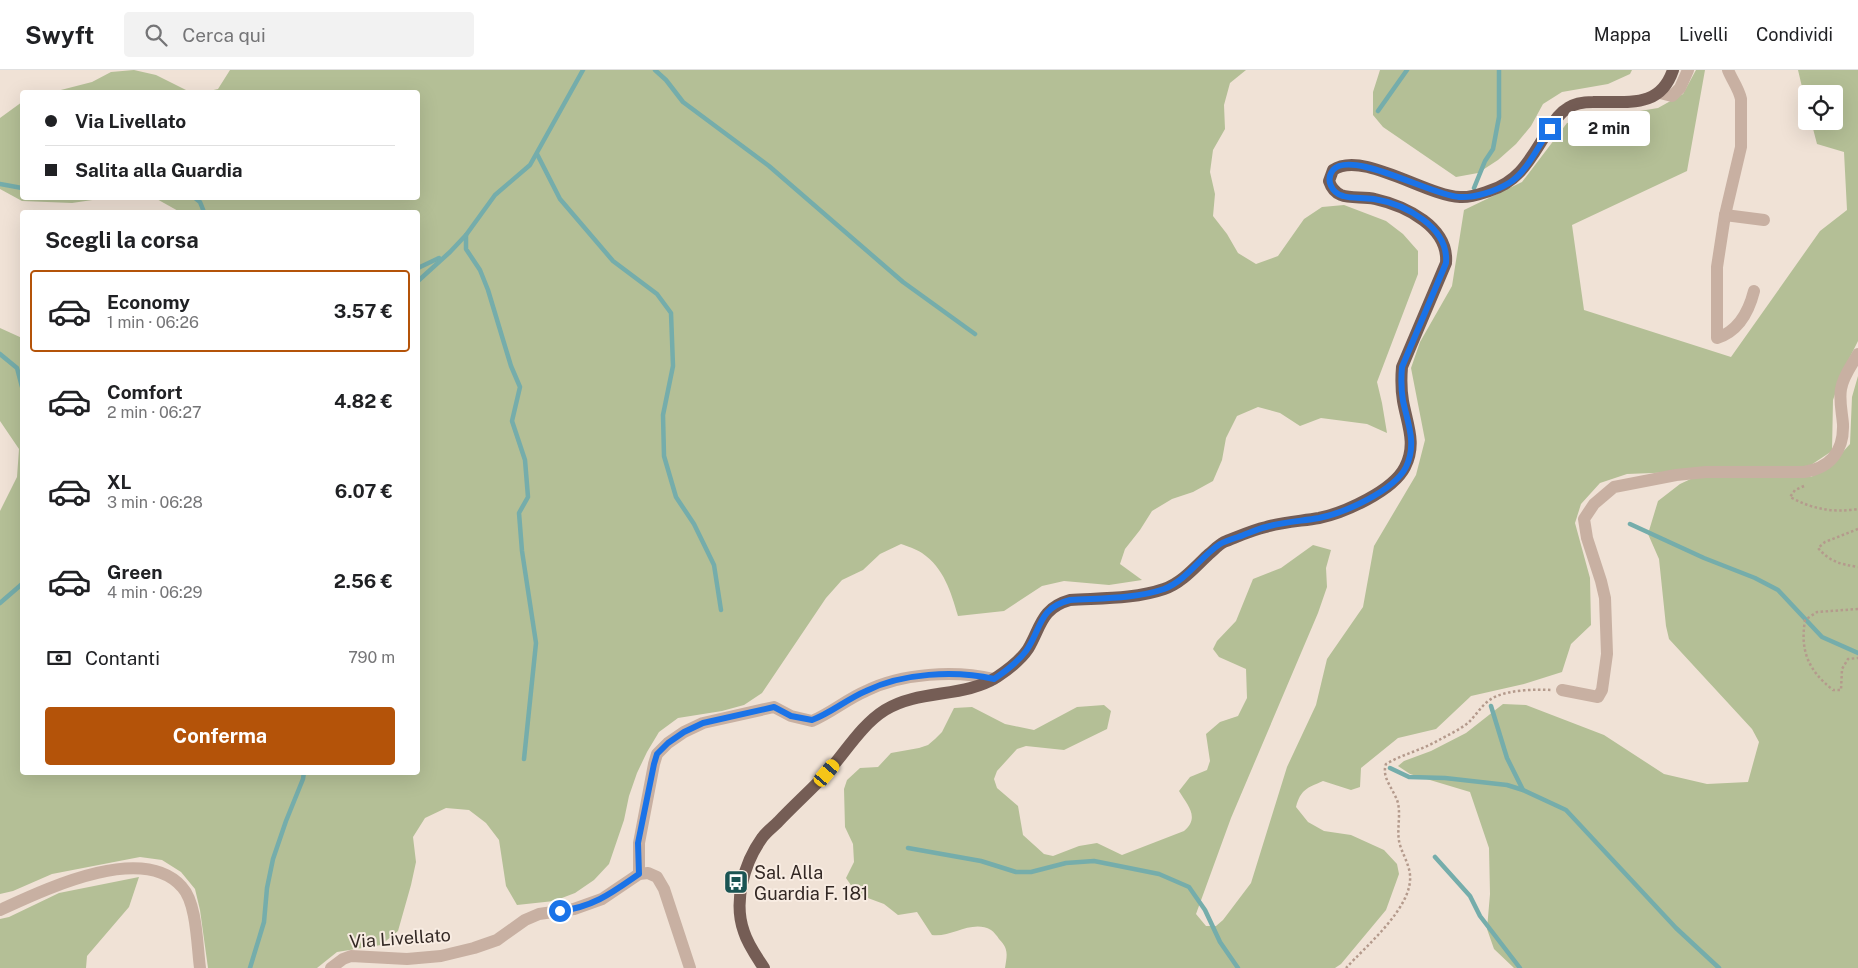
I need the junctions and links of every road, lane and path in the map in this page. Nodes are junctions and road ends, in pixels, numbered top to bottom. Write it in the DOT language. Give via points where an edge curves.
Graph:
graph roads {
  1 [pos="1673,70"];
  2 [pos="1688,70"];
  3 [pos="1728,70"];
  4 [pos="1660,93"];
  5 [pos="1725,215"];
  6 [pos="1764,220"];
  7 [pos="1754,291"];
  8 [pos="1858,354"];
  9 [pos="1807,485"];
  10 [pos="1858,509"];
  11 [pos="1858,529"];
  12 [pos="1858,567"];
  13 [pos="1858,609"];
  14 [pos="1858,658"];
  15 [pos="994,679"];
  16 [pos="1562,690"];
  17 [pos="639,874"];
  18 [pos="0,910"];
  19 [pos="336,967"];
  20 [pos="200,968"];
  21 [pos="690,968"];
  22 [pos="764,968"];
  23 [pos="1346,968"];
  1 -- 4 [label="main road" via="1669,83"];
  2 -- 4 [label="street" via="1680,88 1672,96"];
  3 -- 5 [label="street" via="1742,99 1741,147"];
  4 -- 15 [label="main road" via="1635,102 1583,102 1570,106 1559,114 1520,174 1509,183 1470,197 1447,196 1358,165 1345,164 1334,170 1329,181 1336,193 1373,198 1404,208 1433,229 1442,240 1446,253 1446,263 1402,367 1401,381 1412,445 1405,469 1390,486 1353,506 1321,518 1266,526 1221,544 1167,588 1057,604 1042,619 1018,661"];
  5 -- 6 [label="street"];
  5 -- 7 [label="street" via="1717,266 1717,338 1740,324"];
  8 -- 16 [label="street" via="1841,387 1843,434 1837,452 1826,465 1804,472 1676,475 1614,487 1594,504 1584,519 1605,598 1607,654 1602,690 1598,697"];
  9 -- 10 [label="path" via="1795,490 1790,497 1822,510"];
  11 -- 12 [label="path" via="1818,548 1826,557"];
  13 -- 14 [label="path" via="1817,612 1805,620 1804,630 1804,652 1813,671 1833,690 1841,690 1842,669 1848,659"];
  15 -- 17 [label="street" via="970,675 922,676 885,683 812,720 791,716 774,707 703,723 684,732 657,754 638,843"];
  15 -- 22 [label="main road" via="975,687 903,702 885,710 869,722 827,773 762,838 744,875 740,915 751,948"];
  16 -- 23 [label="path" via="1536,689 1498,696 1461,727 1386,764 1384,774 1398,803 1400,845 1410,879 1394,918"];
  17 -- 19 [label="street, Via Livellato" via="602,900 574,909 539,914 497,940 474,948 441,956 407,959 351,956"];
  17 -- 21 [label="street" via="657,876"];
  18 -- 20 [label="street" via="53,886 109,871 152,869 183,887 190,899"];
}
